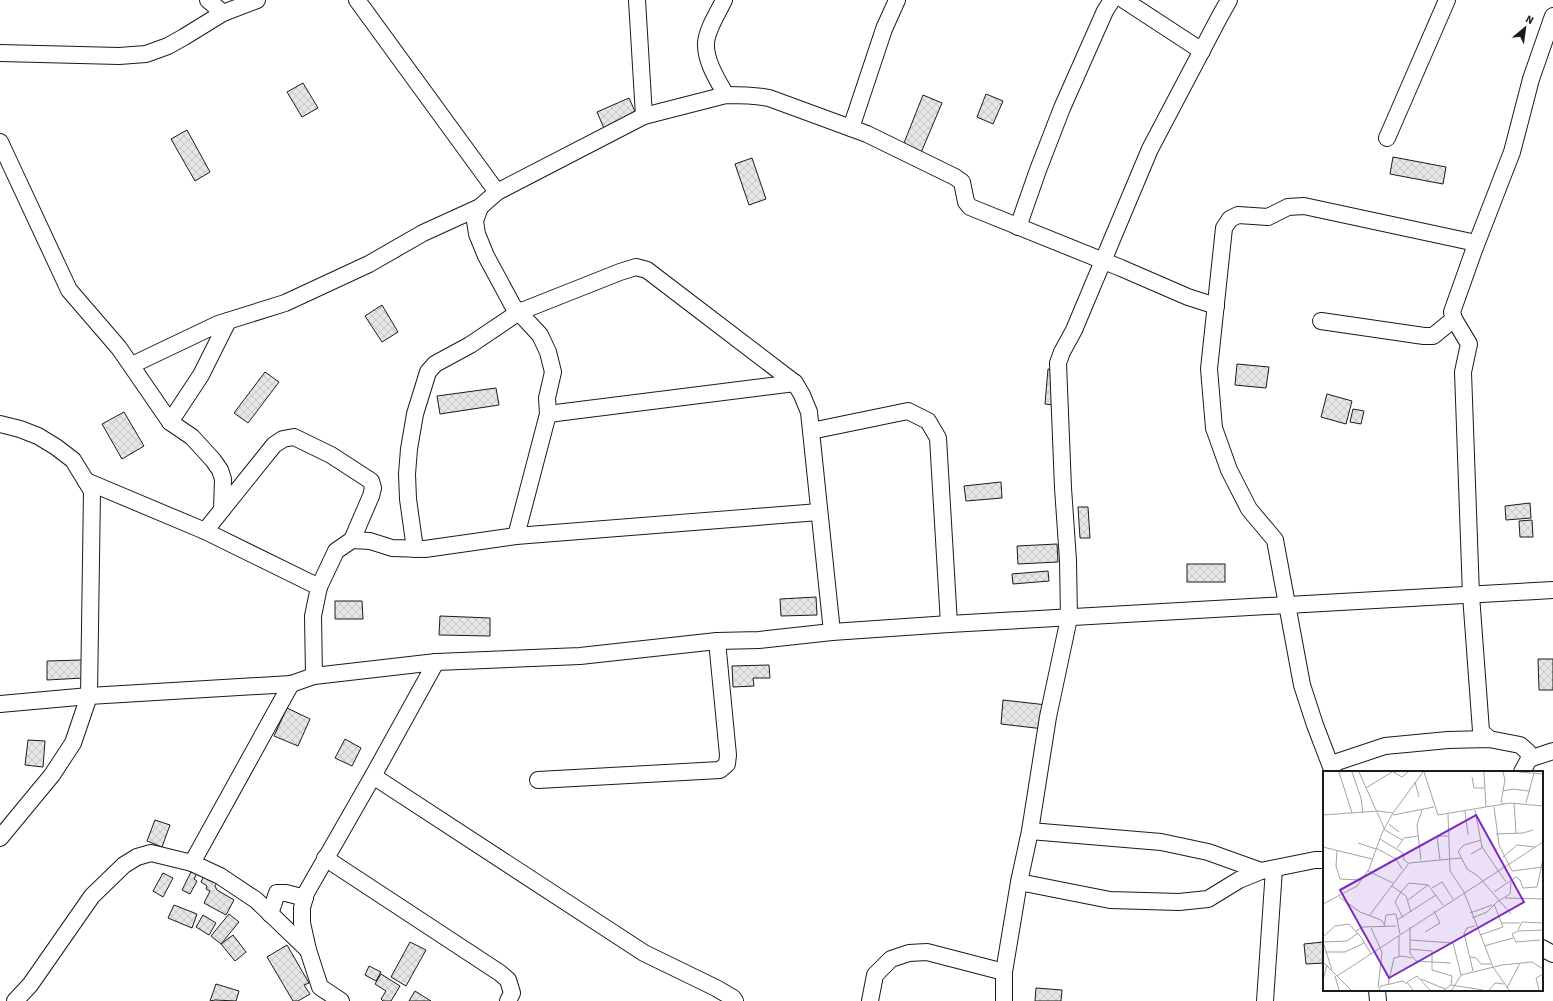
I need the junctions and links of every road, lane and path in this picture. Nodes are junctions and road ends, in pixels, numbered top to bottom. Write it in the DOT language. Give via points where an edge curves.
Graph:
graph roads {
  1 [pos="208,0"];
  2 [pos="257,0"];
  3 [pos="357,0"];
  4 [pos="637,0"];
  5 [pos="724,0"];
  6 [pos="897,0"];
  7 [pos="1112,0"];
  8 [pos="1124,0"];
  9 [pos="1229,0"];
  10 [pos="1447,0"];
  11 [pos="223,13"];
  12 [pos="1553,16"];
  13 [pos="1202,51"];
  14 [pos="0,53"];
  15 [pos="726,96"];
  16 [pos="644,116"];
  17 [pos="850,128"];
  18 [pos="1387,138"];
  19 [pos="0,142"];
  20 [pos="497,192"];
  21 [pos="480,207"];
  22 [pos="1018,227"];
  23 [pos="1476,243"];
  24 [pos="1103,262"];
  25 [pos="1216,306"];
  26 [pos="519,312"];
  27 [pos="1454,318"];
  28 [pos="228,321"];
  29 [pos="1321,321"];
  30 [pos="132,365"];
  31 [pos="795,383"];
  32 [pos="548,414"];
  33 [pos="170,422"];
  34 [pos="0,424"];
  35 [pos="811,431"];
  36 [pos="86,481"];
  37 [pos="222,510"];
  38 [pos="819,512"];
  39 [pos="205,531"];
  40 [pos="516,536"];
  41 [pos="352,540"];
  42 [pos="415,549"];
  43 [pos="319,587"];
  44 [pos="1553,590"];
  45 [pos="1471,595"];
  46 [pos="1288,604"];
  47 [pos="1069,618"];
  48 [pos="949,624"];
  49 [pos="832,632"];
  50 [pos="716,641"];
  51 [pos="436,662"];
  52 [pos="314,676"];
  53 [pos="291,684"];
  54 [pos="89,696"];
  55 [pos="0,704"];
  56 [pos="1489,739"];
  57 [pos="1553,751"];
  58 [pos="1526,765"];
  59 [pos="1332,768"];
  60 [pos="373,776"];
  61 [pos="538,780"];
  62 [pos="1030,831"];
  63 [pos="0,838"];
  64 [pos="325,858"];
  65 [pos="1323,860"];
  66 [pos="192,863"];
  67 [pos="1267,870"];
  68 [pos="1019,882"];
  69 [pos="305,898"];
  70 [pos="270,914"];
  71 [pos="1543,949"];
  72 [pos="308,950"];
  73 [pos="1553,954"];
  74 [pos="1004,972"];
  75 [pos="1377,991"];
  76 [pos="15,1001"];
  77 [pos="341,1001"];
  78 [pos="508,1001"];
  79 [pos="735,1001"];
  80 [pos="870,1001"];
  81 [pos="1004,1001"];
  82 [pos="1265,1001"];
  83 [pos="1378,1001"];
  1 -- 11 [label="street"];
  2 -- 11 [label="street"];
  3 -- 20 [label="street"];
  4 -- 16 [label="street"];
  5 -- 15 [label="street" via="706,44 711,68"];
  6 -- 17 [label="street" via="884,29"];
  7 -- 22 [label="street" via="1105,10 1062,108"];
  8 -- 13 [label="street"];
  9 -- 13 [label="street"];
  10 -- 18 [label="street"];
  11 -- 14 [label="street" via="168,46 146,54 119,56"];
  12 -- 23 [label="street" via="1531,79 1512,152"];
  13 -- 24 [label="street" via="1150,149"];
  15 -- 16 [label="street"];
  15 -- 17 [label="street" via="769,98"];
  16 -- 20 [label="street"];
  17 -- 22 [label="street" via="868,134 955,177 962,182 966,202 970,207"];
  19 -- 30 [label="street" via="69,290"];
  20 -- 21 [label="street"];
  21 -- 26 [label="street" via="475,221 477,234 489,262"];
  21 -- 28 [label="street" via="423,233 369,264 285,303"];
  22 -- 24 [label="street"];
  23 -- 25 [label="street" via="1304,206 1288,207 1268,217 1238,215 1230,219 1224,228"];
  23 -- 27 [label="street" via="1452,312"];
  24 -- 25 [label="street"];
  24 -- 47 [label="street" via="1058,363"];
  25 -- 46 [label="street" via="1209,370 1214,428 1229,470 1242,496 1274,540"];
  26 -- 31 [label="street" via="636,267 647,270"];
  26 -- 32 [label="street" via="540,336 548,352 553,372 547,398"];
  26 -- 42 [label="street" via="470,345 434,364 428,372 415,414 407,474"];
  27 -- 29 [label="street" via="1433,336"];
  27 -- 45 [label="street" via="1469,344 1463,372"];
  28 -- 30 [label="street"];
  28 -- 33 [label="street" via="201,375"];
  30 -- 33 [label="street"];
  31 -- 32 [label="street"];
  31 -- 35 [label="street" via="809,412"];
  32 -- 40 [label="street"];
  33 -- 37 [label="street" via="192,437 220,470 223,479"];
  34 -- 36 [label="street" via="38,436 56,447 74,460"];
  35 -- 38 [label="street"];
  35 -- 48 [label="street" via="908,411 928,421 938,438"];
  36 -- 39 [label="street"];
  36 -- 54 [label="street" via="92,491"];
  37 -- 39 [label="street"];
  37 -- 41 [label="street" via="274,445 294,438 331,455 371,481 371,496"];
  38 -- 40 [label="street"];
  38 -- 49 [label="street"];
  39 -- 43 [label="street"];
  40 -- 42 [label="street"];
  41 -- 42 [label="street" via="370,541 392,548"];
  41 -- 43 [label="street" via="336,551"];
  43 -- 52 [label="street" via="313,616"];
  44 -- 45 [label="street"];
  45 -- 46 [label="street"];
  45 -- 56 [label="street" via="1481,731"];
  46 -- 47 [label="street"];
  46 -- 59 [label="street" via="1302,686"];
  47 -- 48 [label="street"];
  47 -- 62 [label="street" via="1048,717"];
  48 -- 49 [label="street"];
  49 -- 50 [label="street" via="759,640"];
  50 -- 51 [label="street" via="580,656"];
  50 -- 61 [label="street" via="728,755 727,764 720,770"];
  51 -- 52 [label="street"];
  51 -- 60 [label="street"];
  52 -- 53 [label="street"];
  53 -- 54 [label="street"];
  53 -- 66 [label="street"];
  54 -- 55 [label="street"];
  54 -- 63 [label="street" via="73,743 52,775"];
  56 -- 58 [label="street" via="1520,745 1528,752"];
  56 -- 59 [label="street" via="1385,746"];
  57 -- 58 [label="street"];
  60 -- 64 [label="street"];
  60 -- 79 [label="street" via="644,953 716,988"];
  62 -- 67 [label="street" via="1161,842 1208,852"];
  62 -- 68 [label="street"];
  64 -- 69 [label="street"];
  64 -- 78 [label="street" via="500,973 508,980 512,993"];
  65 -- 67 [label="street"];
  66 -- 70 [label="street" via="220,876 256,900"];
  66 -- 76 [label="street" via="151,854 124,865 92,896 30,984"];
  67 -- 68 [label="street" via="1239,880 1208,899 1179,902 1110,900"];
  67 -- 82 [label="street"];
  68 -- 74 [label="street"];
  69 -- 70 [label="street" via="277,893"];
  69 -- 72 [label="street" via="302,923"];
  70 -- 72 [label="street"];
  71 -- 73 [label="street"];
  72 -- 77 [label="street" via="320,987"];
  74 -- 80 [label="street" via="927,952 909,953 891,959 875,974"];
  74 -- 81 [label="street"];
  75 -- 83 [label="street"];
}
